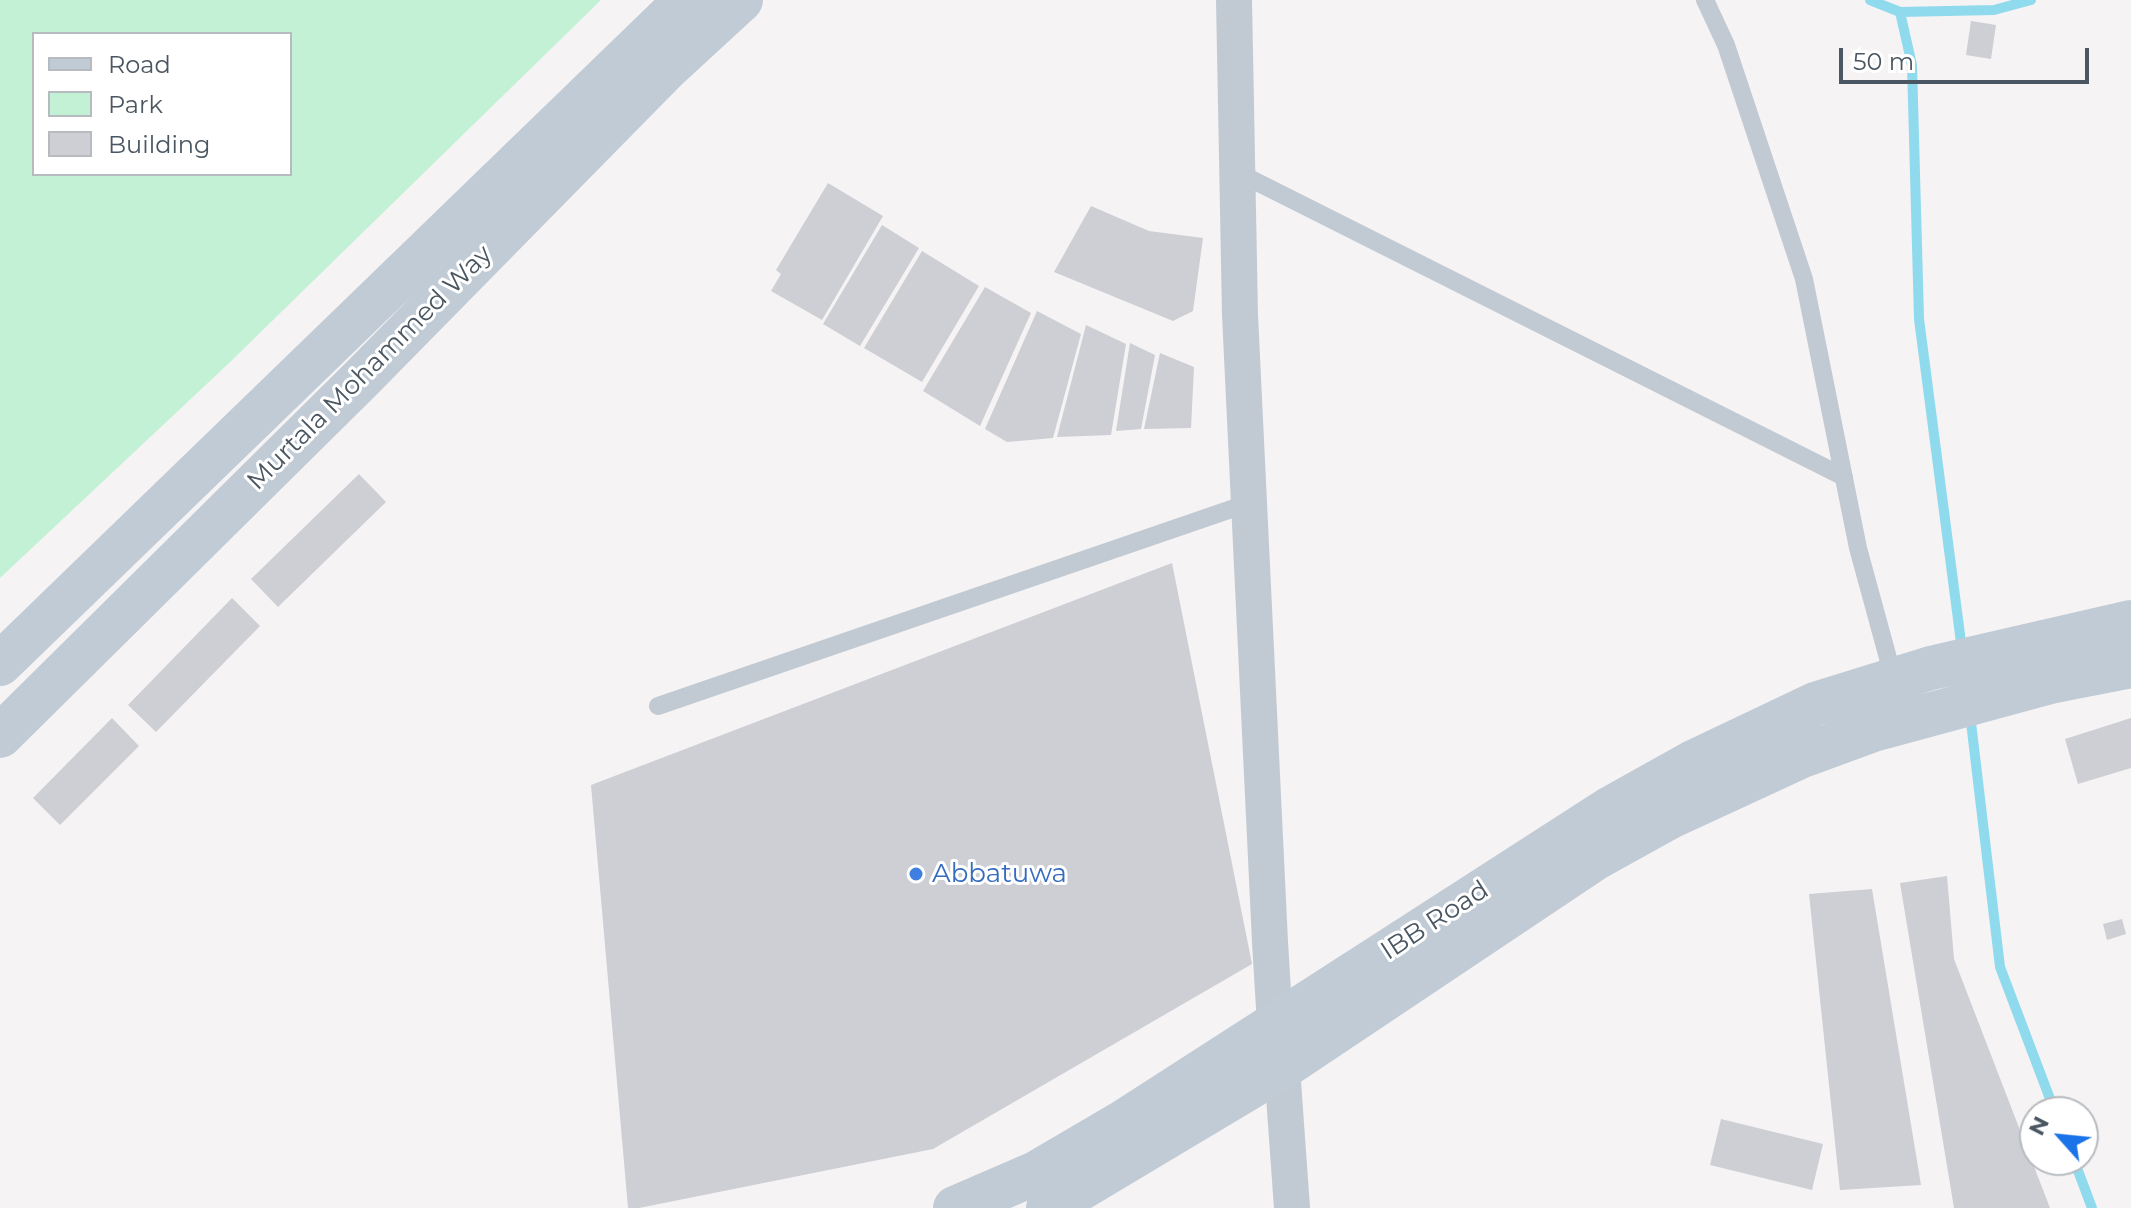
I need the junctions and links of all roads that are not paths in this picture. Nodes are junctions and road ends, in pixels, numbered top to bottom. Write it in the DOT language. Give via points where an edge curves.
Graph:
graph roads {
  1 [pos="686,0"];
  2 [pos="741,0"];
  3 [pos="1234,0"];
  4 [pos="1705,0"];
  5 [pos="1237,172"];
  6 [pos="330,342"];
  7 [pos="363,377"];
  8 [pos="1844,477"];
  9 [pos="1249,503"];
  10 [pos="2131,622"];
  11 [pos="2045,662"];
  12 [pos="0,664"];
  13 [pos="2131,666"];
  14 [pos="1913,674"];
  15 [pos="658,706"];
  16 [pos="0,736"];
  17 [pos="1275,1024"];
  18 [pos="1282,1068"];
  19 [pos="955,1208"];
  20 [pos="1048,1208"];
  21 [pos="1292,1208"];
  1 -- 6 [label="main road, Murtala Mohammed Way"];
  2 -- 7 [label="main road, Murtala Mohammed Way" via="666,69"];
  3 -- 5 [label="street"];
  4 -- 8 [label="lane" via="1726,45 1804,279"];
  5 -- 8 [label="lane"];
  5 -- 9 [label="street"];
  6 -- 7 [label="main road"];
  6 -- 12 [label="main road, Murtala Mohammed Way"];
  7 -- 16 [label="main road, Murtala Mohammed Way"];
  8 -- 14 [label="lane" via="1858,548"];
  9 -- 15 [label="lane"];
  9 -- 17 [label="street"];
  10 -- 11 [label="main road"];
  11 -- 13 [label="main road"];
  11 -- 14 [label="main road, IBB Road"];
  11 -- 18 [label="main road, IBB Road" via="1939,711 1802,756 1670,817 1596,858"];
  14 -- 17 [label="main road, IBB Road" via="1815,704 1695,761 1609,809"];
  17 -- 18 [label="street"];
  17 -- 19 [label="main road, IBB Road" via="1036,1173"];
  18 -- 20 [label="main road, IBB Road"];
  18 -- 21 [label="street"];
}
